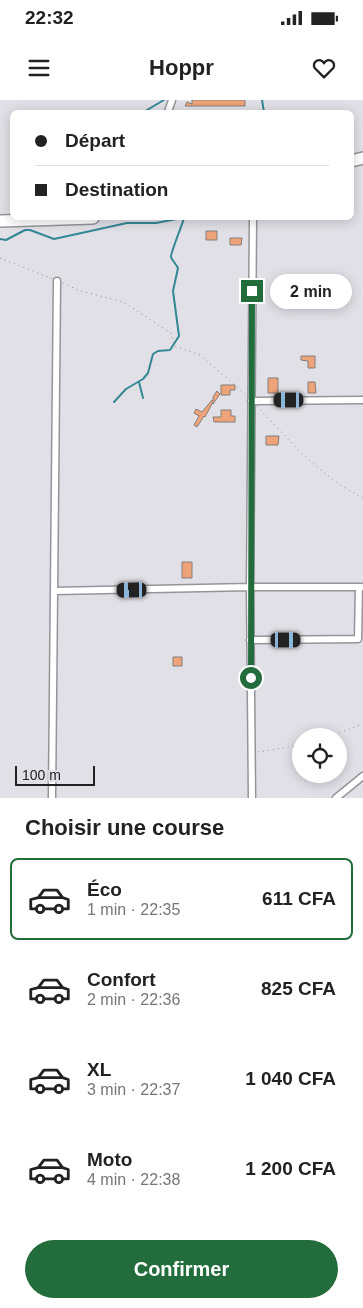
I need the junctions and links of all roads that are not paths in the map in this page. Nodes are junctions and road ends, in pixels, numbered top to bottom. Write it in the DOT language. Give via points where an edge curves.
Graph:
graph roads {
  1 [pos="31,220"];
  2 [pos="253,220"];
  3 [pos="0,221"];
  4 [pos="57,281"];
  5 [pos="363,400"];
  6 [pos="251,401"];
  7 [pos="250,587"];
  8 [pos="361,587"];
  9 [pos="54,591"];
  10 [pos="250,640"];
  11 [pos="363,776"];
  12 [pos="52,798"];
  13 [pos="252,798"];
  14 [pos="336,798"];
  1 -- 3 [label="highway"];
  2 -- 6 [label="street"];
  4 -- 9 [label="street"];
  5 -- 6 [label="street"];
  6 -- 7 [label="street"];
  7 -- 8 [label="street"];
  7 -- 9 [label="street"];
  7 -- 10 [label="street"];
  8 -- 10 [label="street" via="358,639"];
  9 -- 12 [label="street"];
  10 -- 13 [label="street"];
  11 -- 14 [label="street"];
}
